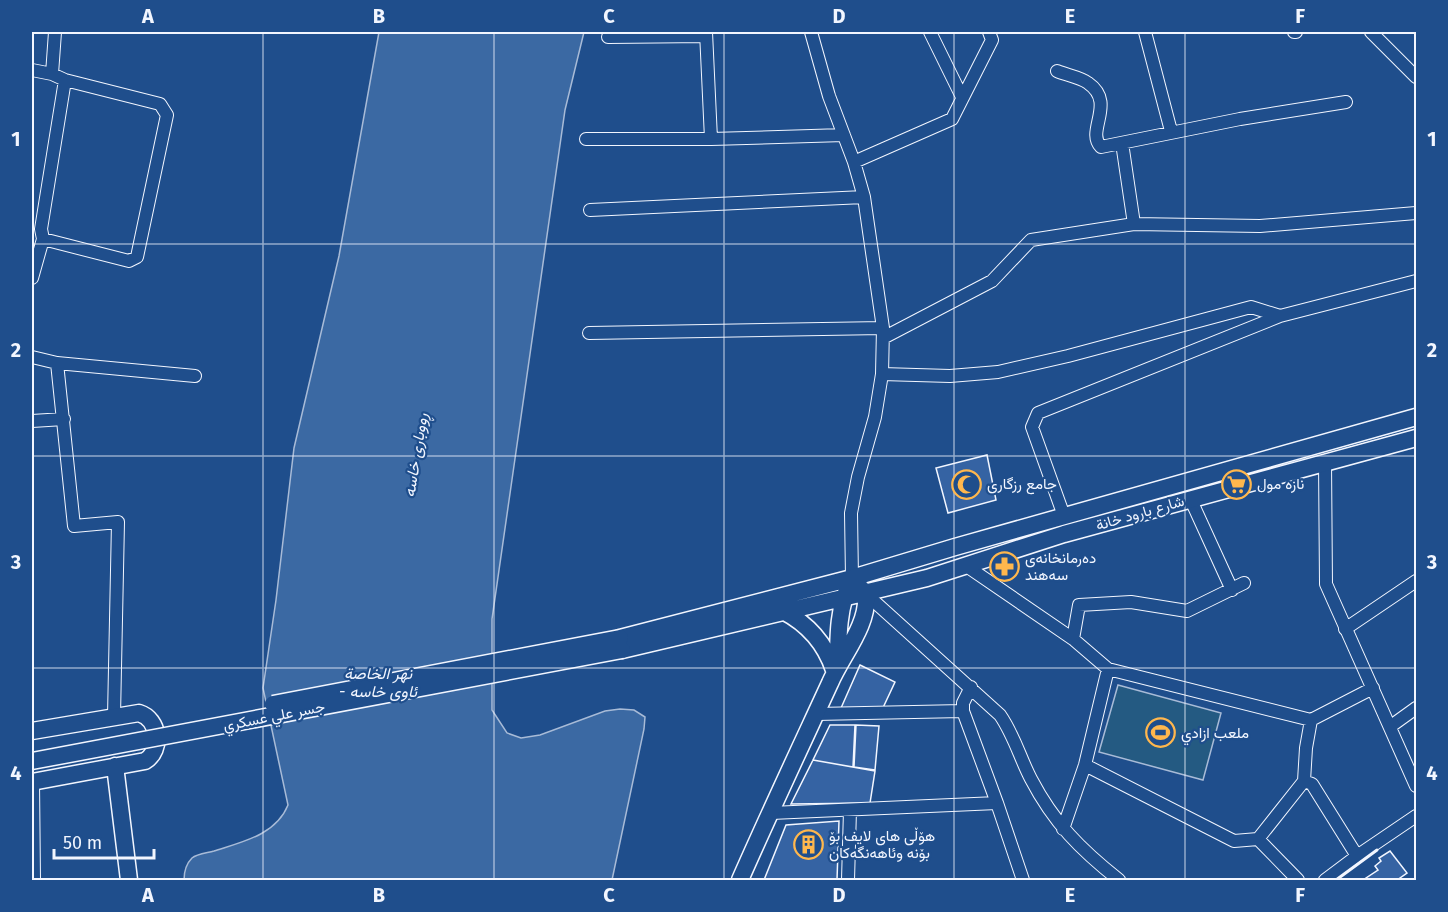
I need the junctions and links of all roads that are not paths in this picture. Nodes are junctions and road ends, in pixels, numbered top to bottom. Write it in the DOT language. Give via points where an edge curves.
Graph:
graph roads {
  1 [pos="55,32"];
  2 [pos="811,32"];
  3 [pos="930,32"];
  4 [pos="989,32"];
  5 [pos="1145,32"];
  6 [pos="1371,32"];
  7 [pos="706,34"];
  8 [pos="608,37"];
  9 [pos="32,70"];
  10 [pos="1057,71"];
  11 [pos="52,74"];
  12 [pos="1416,77"];
  13 [pos="65,80"];
  14 [pos="962,97"];
  15 [pos="1346,102"];
  16 [pos="1171,131"];
  17 [pos="844,135"];
  18 [pos="586,139"];
  19 [pos="711,139"];
  20 [pos="1122,143"];
  21 [pos="855,162"];
  22 [pos="864,197"];
  23 [pos="590,210"];
  24 [pos="1416,213"];
  25 [pos="1134,224"];
  26 [pos="39,232"];
  27 [pos="32,278"];
  28 [pos="1416,281"];
  29 [pos="1280,316"];
  30 [pos="589,333"];
  31 [pos="883,333"];
  32 [pos="32,357"];
  33 [pos="57,363"];
  34 [pos="882,374"];
  35 [pos="195,376"];
  36 [pos="1416,417"];
  37 [pos="64,419"];
  38 [pos="32,421"];
  39 [pos="1416,438"];
  40 [pos="1325,462"];
  41 [pos="1190,498"];
  42 [pos="1065,516"];
  43 [pos="921,557"];
  44 [pos="965,565"];
  45 [pos="852,578"];
  46 [pos="927,578"];
  47 [pos="1416,581"];
  48 [pos="1244,583"];
  49 [pos="1232,590"];
  50 [pos="866,594"];
  51 [pos="844,598"];
  52 [pos="783,612"];
  53 [pos="1345,629"];
  54 [pos="1073,639"];
  55 [pos="621,644"];
  56 [pos="1108,669"];
  57 [pos="836,670"];
  58 [pos="971,687"];
  59 [pos="1373,688"];
  60 [pos="1416,708"];
  61 [pos="963,711"];
  62 [pos="816,714"];
  63 [pos="114,716"];
  64 [pos="1311,720"];
  65 [pos="1391,726"];
  66 [pos="32,731"];
  67 [pos="32,750"];
  68 [pos="32,761"];
  69 [pos="1085,765"];
  70 [pos="116,766"];
  71 [pos="1304,781"];
  72 [pos="32,782"];
  73 [pos="1416,786"];
  74 [pos="997,803"];
  75 [pos="850,810"];
  76 [pos="771,813"];
  77 [pos="1416,816"];
  78 [pos="1063,829"];
  79 [pos="1258,839"];
  80 [pos="1357,856"];
  81 [pos="34,880"];
  82 [pos="129,880"];
  83 [pos="740,880"];
  84 [pos="848,880"];
  85 [pos="1023,880"];
  86 [pos="1119,880"];
  87 [pos="1298,880"];
  88 [pos="1325,880"];
  1 -- 11 [label="street"];
  2 -- 17 [label="street"];
  3 -- 14 [label="street"];
  4 -- 14 [label="street" via="992,40"];
  5 -- 16 [label="street"];
  6 -- 12 [label="street"];
  7 -- 8 [label="street"];
  7 -- 19 [label="street"];
  9 -- 11 [label="street"];
  10 -- 20 [label="street" via="1088,83 1099,96 1102,109 1096,142 1101,147"];
  11 -- 13 [label="street"];
  13 -- 26 [label="street"];
  13 -- 26 [label="street" via="160,104 167,116 137,257 129,261"];
  14 -- 21 [label="street" via="952,119"];
  15 -- 16 [label="street"];
  16 -- 20 [label="street"];
  17 -- 19 [label="street"];
  17 -- 21 [label="street"];
  18 -- 19 [label="street"];
  20 -- 25 [label="street"];
  21 -- 22 [label="street"];
  22 -- 23 [label="street"];
  22 -- 31 [label="street"];
  24 -- 25 [label="street" via="1260,226"];
  25 -- 31 [label="street" via="1031,240 992,281"];
  26 -- 27 [label="street"];
  28 -- 29 [label="street"];
  29 -- 34 [label="street" via="1251,307 982,375"];
  29 -- 42 [label="street" via="1038,412 1032,427"];
  30 -- 31 [label="street"];
  31 -- 34 [label="street"];
  32 -- 33 [label="street"];
  33 -- 35 [label="street"];
  33 -- 37 [label="street"];
  34 -- 45 [label="street" via="854,494 850,531"];
  36 -- 42 [label="main road, شارع بارود خانة"];
  37 -- 38 [label="street"];
  37 -- 63 [label="street" via="74,526 118,522"];
  39 -- 40 [label="main road, شارع بارود خانة"];
  40 -- 41 [label="main road, شارع بارود خانة"];
  40 -- 53 [label="street" via="1326,584"];
  41 -- 44 [label="main road, شارع بارود خانة"];
  41 -- 49 [label="street"];
  42 -- 43 [label="main road, شارع بارود خانة"];
  43 -- 45 [label="main road, شارع بارود خانة"];
  43 -- 46 [label="main road"];
  44 -- 46 [label="main road, شارع بارود خانة"];
  44 -- 54 [label="street"];
  45 -- 50 [label="main road"];
  45 -- 51 [label="main road"];
  45 -- 55 [label="main road, شارع بارود خانة"];
  46 -- 50 [label="main road, شارع بارود خانة"];
  47 -- 53 [label="street"];
  48 -- 49 [label="street"];
  49 -- 54 [label="street" via="1187,611 1131,602 1079,604"];
  50 -- 51 [label="main road, شارع بارود خانة"];
  50 -- 57 [label="main road" via="861,623"];
  50 -- 58 [label="street"];
  51 -- 52 [label="main road, شارع بارود خانة"];
  51 -- 57 [label="main road"];
  52 -- 55 [label="main road, شارع بارود خانة"];
  52 -- 57 [label="main road" via="816,636"];
  53 -- 59 [label="street"];
  54 -- 56 [label="street"];
  55 -- 67 [label="main road, جسر علي عسكري, bridge"];
  55 -- 68 [label="main road, جسر علي عسكري, bridge"];
  56 -- 64 [label="street"];
  56 -- 69 [label="street"];
  57 -- 62 [label="main road"];
  58 -- 61 [label="street"];
  58 -- 78 [label="street" via="1006,723 1030,777"];
  59 -- 64 [label="street"];
  59 -- 65 [label="street"];
  60 -- 65 [label="street"];
  61 -- 62 [label="street"];
  61 -- 74 [label="street"];
  62 -- 76 [label="main road"];
  63 -- 66 [label="main road"];
  63 -- 70 [label="main road" via="145,715 153,723 157,746 145,761"];
  64 -- 71 [label="street"];
  65 -- 73 [label="street"];
  69 -- 78 [label="street"];
  69 -- 79 [label="street" via="1234,841"];
  70 -- 72 [label="main road"];
  70 -- 82 [label="main road"];
  71 -- 79 [label="street"];
  71 -- 80 [label="street" via="1312,784"];
  72 -- 81 [label="street"];
  74 -- 75 [label="street"];
  74 -- 85 [label="street"];
  75 -- 76 [label="street"];
  75 -- 84 [label="street"];
  76 -- 83 [label="main road"];
  77 -- 80 [label="street"];
  78 -- 86 [label="street"];
  79 -- 87 [label="street"];
  80 -- 88 [label="street"];
}
